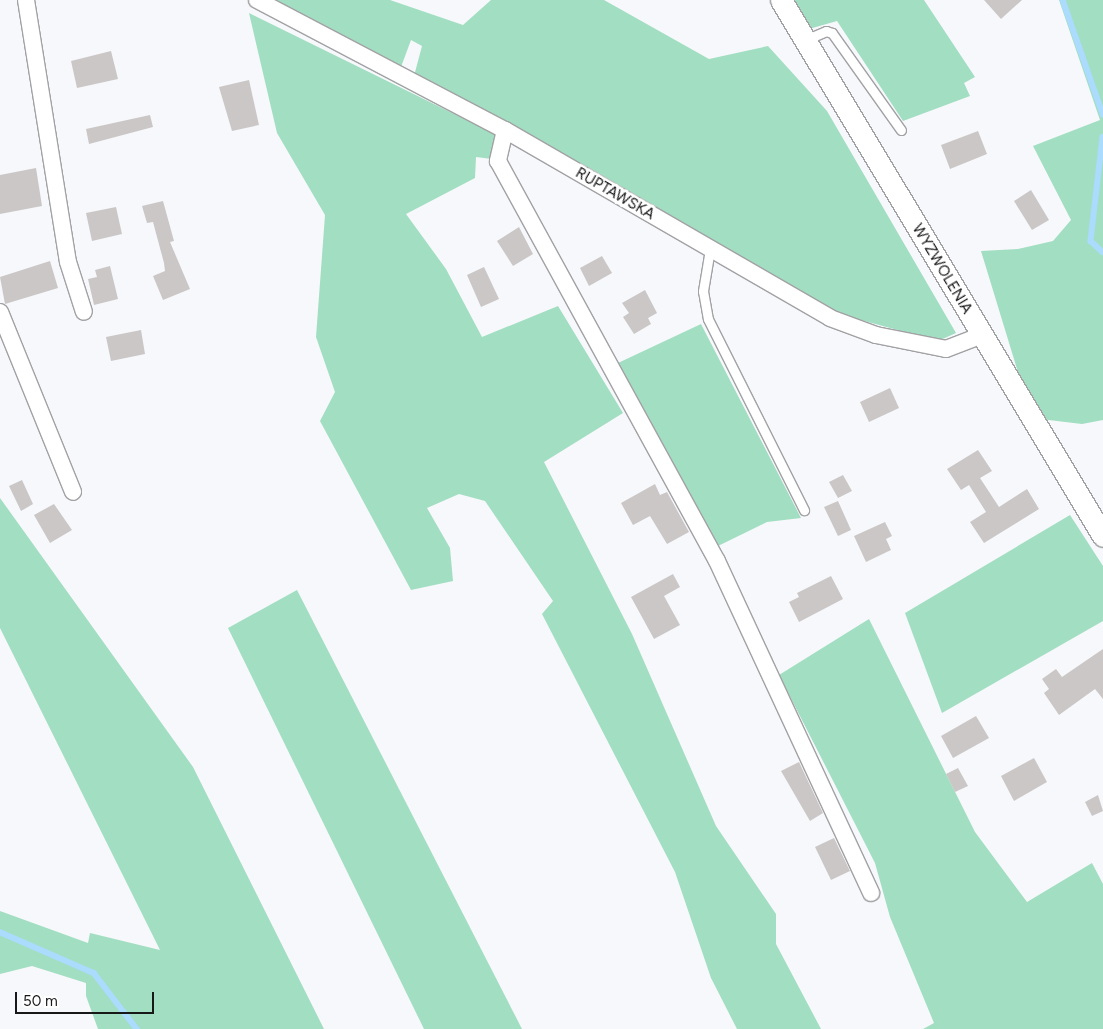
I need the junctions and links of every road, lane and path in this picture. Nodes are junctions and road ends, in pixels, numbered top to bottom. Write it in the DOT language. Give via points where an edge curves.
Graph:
graph roads {
  1 [pos="26,0"];
  2 [pos="257,0"];
  3 [pos="781,0"];
  4 [pos="805,40"];
  5 [pos="505,130"];
  6 [pos="901,130"];
  7 [pos="710,249"];
  8 [pos="0,312"];
  9 [pos="84,312"];
  10 [pos="982,335"];
  11 [pos="73,492"];
  12 [pos="804,510"];
  13 [pos="1103,536"];
  14 [pos="872,892"];
  1 -- 9 [label="street" via="68,262"];
  2 -- 5 [label="street, RUPTAWSKA"];
  3 -- 4 [label="street, WYZWOLENIA"];
  4 -- 6 [label="lane" via="826,31 832,33"];
  4 -- 10 [label="street, WYZWOLENIA"];
  5 -- 7 [label="street, RUPTAWSKA"];
  5 -- 14 [label="street" via="498,161 717,561"];
  7 -- 10 [label="street, RUPTAWSKA" via="830,318 865,332 946,350"];
  7 -- 12 [label="lane" via="703,292 708,319"];
  8 -- 11 [label="street"];
  10 -- 13 [label="street, WYZWOLENIA"];
}
